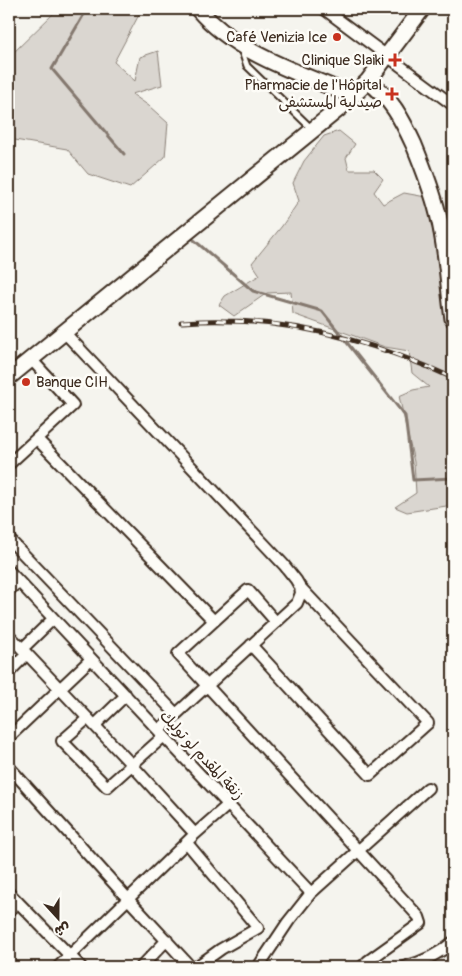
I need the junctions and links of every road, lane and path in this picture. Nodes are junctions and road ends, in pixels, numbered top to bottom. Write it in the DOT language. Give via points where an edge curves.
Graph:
graph roads {
  1 [pos="198,9"];
  2 [pos="324,9"];
  3 [pos="422,9"];
  4 [pos="241,46"];
  5 [pos="386,57"];
  6 [pos="368,81"];
  7 [pos="353,96"];
  8 [pos="451,102"];
  9 [pos="313,130"];
  10 [pos="453,319"];
  11 [pos="64,332"];
  12 [pos="31,359"];
  13 [pos="9,377"];
  14 [pos="38,439"];
  15 [pos="9,464"];
  16 [pos="9,539"];
  17 [pos="9,571"];
  18 [pos="18,582"];
  19 [pos="300,587"];
  20 [pos="9,590"];
  21 [pos="53,618"];
  22 [pos="214,621"];
  23 [pos="276,622"];
  24 [pos="9,636"];
  25 [pos="251,645"];
  26 [pos="25,652"];
  27 [pos="91,659"];
  28 [pos="9,672"];
  29 [pos="207,686"];
  30 [pos="60,688"];
  31 [pos="126,695"];
  32 [pos="176,714"];
  33 [pos="91,721"];
  34 [pos="162,733"];
  35 [pos="9,737"];
  36 [pos="132,765"];
  37 [pos="9,766"];
  38 [pos="428,788"];
  39 [pos="228,805"];
  40 [pos="195,834"];
  41 [pos="186,843"];
  42 [pos="358,851"];
  43 [pos="9,893"];
  44 [pos="311,893"];
  45 [pos="128,899"];
  46 [pos="18,902"];
  47 [pos="9,911"];
  48 [pos="167,940"];
  49 [pos="453,942"];
  50 [pos="70,956"];
  51 [pos="58,967"];
  52 [pos="81,967"];
  53 [pos="141,967"];
  54 [pos="188,967"];
  55 [pos="196,967"];
  56 [pos="258,967"];
  57 [pos="362,967"];
  58 [pos="404,967"];
  1 -- 4 [label="street"];
  2 -- 5 [label="street"];
  3 -- 5 [label="street"];
  4 -- 7 [label="street"];
  4 -- 9 [label="lane" via="247,66"];
  5 -- 6 [label="street"];
  5 -- 8 [label="street"];
  6 -- 7 [label="street"];
  6 -- 10 [label="street" via="395,108 425,175 438,214"];
  7 -- 9 [label="street"];
  9 -- 11 [label="street"];
  11 -- 12 [label="street"];
  11 -- 19 [label="street" via="284,565"];
  12 -- 13 [label="street"];
  12 -- 14 [label="street" via="74,405"];
  14 -- 15 [label="street"];
  14 -- 22 [label="street"];
  16 -- 32 [label="street"];
  17 -- 18 [label="street, زنقة المقدم لو توليك"];
  18 -- 20 [label="street"];
  18 -- 21 [label="street, زنقة المقدم لو توليك"];
  19 -- 23 [label="street" via="297,602"];
  19 -- 25 [label="street" via="428,723 370,774"];
  21 -- 26 [label="street"];
  21 -- 27 [label="street, زنقة المقدم لو توليك"];
  22 -- 23 [label="street" via="248,590"];
  22 -- 29 [label="street" via="178,654"];
  23 -- 25 [label="street"];
  24 -- 26 [label="street"];
  25 -- 29 [label="street"];
  26 -- 28 [label="street"];
  26 -- 30 [label="street"];
  27 -- 30 [label="street"];
  27 -- 31 [label="street, زنقة المقدم لو توليك"];
  29 -- 32 [label="street"];
  29 -- 42 [label="street"];
  30 -- 33 [label="street"];
  30 -- 35 [label="street"];
  31 -- 33 [label="street"];
  31 -- 34 [label="street, زنقة المقدم لو توليك"];
  32 -- 34 [label="street"];
  33 -- 36 [label="street"];
  33 -- 36 [label="street" via="62,741 108,787"];
  34 -- 36 [label="street"];
  34 -- 39 [label="street, زنقة المقدم لو توليك"];
  36 -- 40 [label="street"];
  37 -- 45 [label="street"];
  38 -- 42 [label="street"];
  39 -- 40 [label="street"];
  39 -- 44 [label="street, زنقة المقدم لو توليك"];
  40 -- 41 [label="street"];
  41 -- 45 [label="street"];
  41 -- 55 [label="street" via="258,928"];
  42 -- 44 [label="street"];
  42 -- 57 [label="street" via="416,912 421,923"];
  43 -- 46 [label="street"];
  44 -- 56 [label="street"];
  45 -- 48 [label="street"];
  45 -- 50 [label="street"];
  46 -- 47 [label="street"];
  46 -- 50 [label="street"];
  48 -- 53 [label="street"];
  48 -- 54 [label="street"];
  49 -- 58 [label="street" via="439,954"];
  50 -- 51 [label="street"];
  50 -- 52 [label="street"];
}
